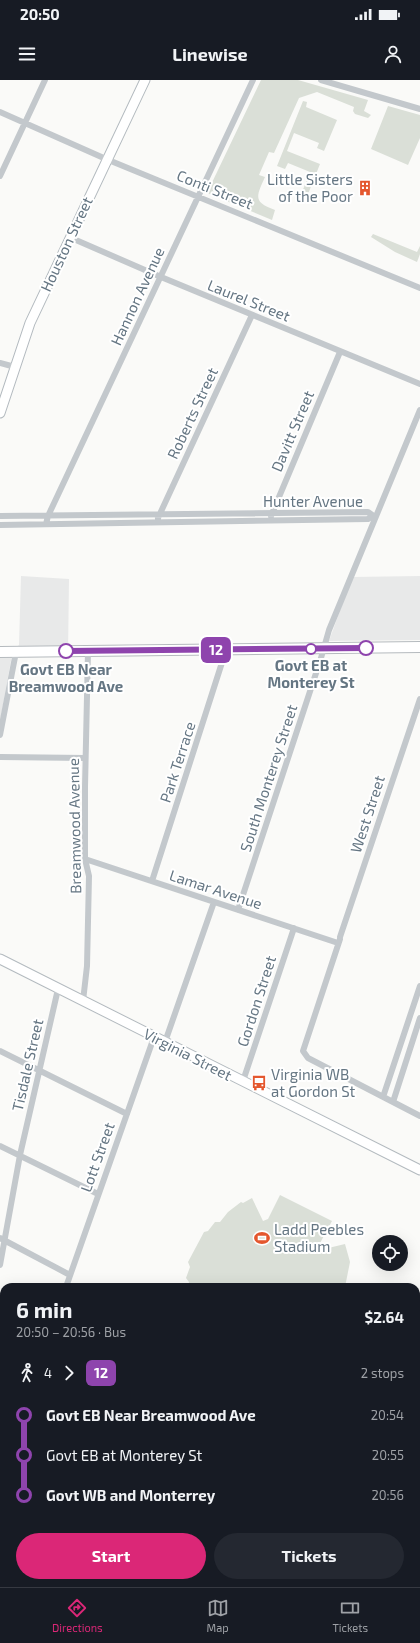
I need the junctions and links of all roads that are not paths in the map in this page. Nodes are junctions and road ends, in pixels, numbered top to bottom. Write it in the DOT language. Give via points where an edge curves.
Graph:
graph roads {
  1 [pos="45,80"];
  2 [pos="145,80"];
  3 [pos="253,80"];
  4 [pos="321,80"];
  5 [pos="420,109"];
  6 [pos="0,112"];
  7 [pos="26,122"];
  8 [pos="106,159"];
  9 [pos="0,176"];
  10 [pos="199,196"];
  11 [pos="69,237"];
  12 [pos="160,277"];
  13 [pos="420,288"];
  14 [pos="252,315"];
  15 [pos="340,352"];
  16 [pos="0,363"];
  17 [pos="15,367"];
  18 [pos="420,384"];
  19 [pos="420,410"];
  20 [pos="0,413"];
  21 [pos="271,513"];
  22 [pos="158,515"];
  23 [pos="0,516"];
  24 [pos="48,516"];
  25 [pos="373,516"];
  26 [pos="270,522"];
  27 [pos="158,523"];
  28 [pos="46,524"];
  29 [pos="0,525"];
  30 [pos="420,647"];
  31 [pos="323,648"];
  32 [pos="226,650"];
  33 [pos="88,651"];
  34 [pos="0,652"];
  35 [pos="16,652"];
  36 [pos="420,699"];
  37 [pos="0,735"];
  38 [pos="0,757"];
  39 [pos="85,758"];
  40 [pos="85,859"];
  41 [pos="152,881"];
  42 [pos="214,902"];
  43 [pos="238,910"];
  44 [pos="294,928"];
  45 [pos="339,940"];
  46 [pos="0,959"];
  47 [pos="420,986"];
  48 [pos="58,989"];
  49 [pos="83,1001"];
  50 [pos="420,1018"];
  51 [pos="154,1036"];
  52 [pos="165,1042"];
  53 [pos="0,1051"];
  54 [pos="39,1070"];
  55 [pos="243,1081"];
  56 [pos="383,1097"];
  57 [pos="393,1102"];
  58 [pos="127,1114"];
  59 [pos="420,1116"];
  60 [pos="0,1146"];
  61 [pos="20,1155"];
  62 [pos="420,1170"];
  63 [pos="98,1194"];
  64 [pos="2,1239"];
  65 [pos="0,1265"];
  66 [pos="70,1275"];
  67 [pos="67,1283"];
  1 -- 7 [label="street"];
  2 -- 8 [label="street, Houston Street"];
  3 -- 10 [label="street, Hannon Avenue"];
  4 -- 5 [label="street"];
  6 -- 7 [label="street, Conti Street"];
  7 -- 8 [label="street, Conti Street"];
  7 -- 9 [label="street"];
  8 -- 10 [label="street, Conti Street"];
  8 -- 11 [label="street, Houston Street"];
  10 -- 12 [label="street, Hannon Avenue"];
  10 -- 13 [label="street, Conti Street"];
  11 -- 12 [label="street, Laurel Street"];
  11 -- 17 [label="street, Houston Street" via="30,322"];
  12 -- 14 [label="street, Laurel Street"];
  12 -- 24 [label="street, Hannon Avenue"];
  14 -- 15 [label="street, Laurel Street"];
  14 -- 22 [label="street, Roberts Street"];
  15 -- 18 [label="street, Laurel Street"];
  15 -- 21 [label="street, Davitt Street"];
  16 -- 17 [label="street"];
  17 -- 20 [label="street, Houston Street"];
  19 -- 25 [label="street, South Monterey Street"];
  21 -- 22 [label="street, Hunter Avenue"];
  21 -- 25 [label="street, Hunter Avenue" via="368,512"];
  21 -- 26 [label="street, Davitt Street"];
  22 -- 24 [label="street, Hunter Avenue"];
  22 -- 27 [label="street, Roberts Street"];
  23 -- 24 [label="street, Hunter Avenue"];
  24 -- 28 [label="street, Hannon Avenue"];
  25 -- 26 [label="street, Hunter Avenue" via="368,520"];
  25 -- 31 [label="street, South Monterey Street"];
  26 -- 27 [label="street, Hunter Avenue"];
  27 -- 28 [label="street, Hunter Avenue"];
  28 -- 29 [label="street, Hunter Avenue"];
  30 -- 31 [label="main road"];
  31 -- 32 [label="main road"];
  31 -- 43 [label="street, South Monterey Street"];
  32 -- 33 [label="main road"];
  32 -- 41 [label="street, Park Terrace"];
  33 -- 35 [label="main road"];
  33 -- 39 [label="street, Breamwood Avenue"];
  34 -- 35 [label="main road"];
  35 -- 37 [label="street"];
  36 -- 45 [label="street, West Street"];
  38 -- 39 [label="street"];
  39 -- 40 [label="street, Breamwood Avenue"];
  40 -- 41 [label="street, Lamar Avenue"];
  40 -- 49 [label="street, Breamwood Avenue" via="89,876 87,966"];
  41 -- 42 [label="street, Lamar Avenue"];
  42 -- 43 [label="street, Lamar Avenue"];
  42 -- 52 [label="street"];
  43 -- 44 [label="street, Lamar Avenue"];
  44 -- 45 [label="street, Lamar Avenue"];
  44 -- 55 [label="street, Gordon Street"];
  45 -- 56 [label="street, West Street" via="303,1051 308,1058"];
  46 -- 48 [label="street, Virginia Street"];
  47 -- 56 [label="street"];
  48 -- 49 [label="street, Virginia Street"];
  48 -- 54 [label="street, Tisdale Street"];
  49 -- 51 [label="street, Virginia Street"];
  50 -- 57 [label="street"];
  51 -- 52 [label="street, Virginia Street"];
  51 -- 58 [label="street, Lott Street"];
  52 -- 55 [label="street, Virginia Street"];
  53 -- 54 [label="street"];
  54 -- 58 [label="street"];
  54 -- 61 [label="street, Tisdale Street"];
  55 -- 62 [label="street, Virginia Street"];
  56 -- 57 [label="street"];
  57 -- 59 [label="street"];
  58 -- 63 [label="street, Lott Street"];
  60 -- 61 [label="street"];
  61 -- 63 [label="street"];
  61 -- 64 [label="street, Tisdale Street"];
  63 -- 66 [label="street, Lott Street"];
  64 -- 65 [label="street, Tisdale Street"];
  64 -- 66 [label="street"];
  66 -- 67 [label="street, Lott Street"];
}
